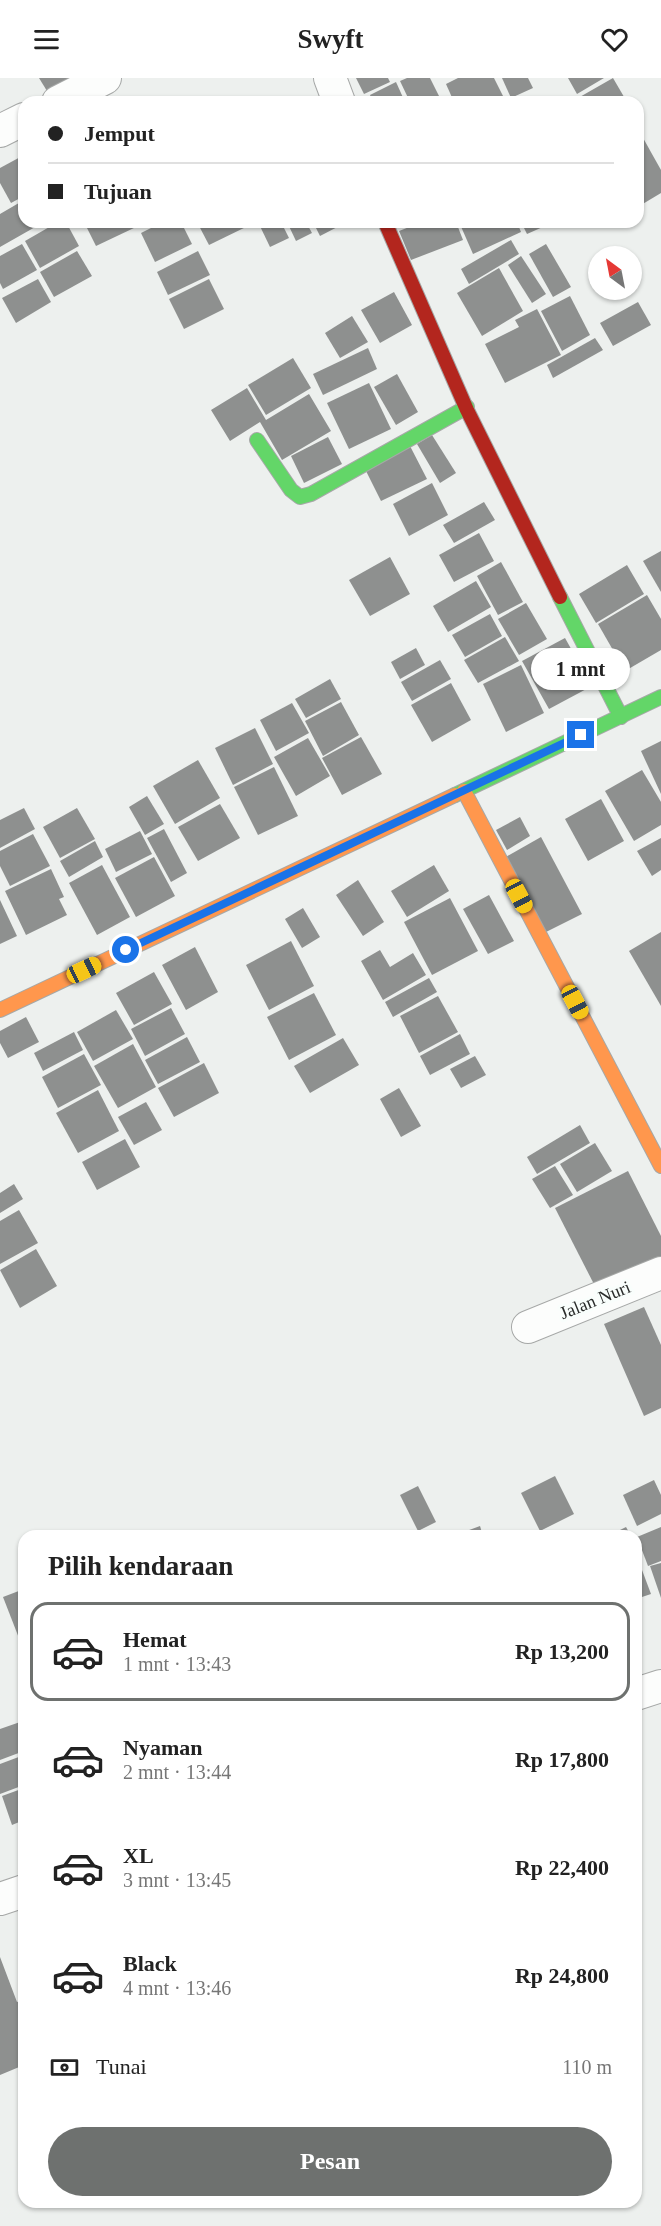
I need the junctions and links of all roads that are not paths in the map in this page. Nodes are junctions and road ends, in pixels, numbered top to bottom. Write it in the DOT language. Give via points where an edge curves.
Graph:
graph roads {
  1 [pos="105,78"];
  2 [pos="330,78"];
  3 [pos="70,96"];
  4 [pos="337,96"];
  5 [pos="18,122"];
  6 [pos="0,131"];
  7 [pos="387,228"];
  8 [pos="467,407"];
  9 [pos="256,440"];
  10 [pos="661,697"];
  11 [pos="621,717"];
  12 [pos="464,791"];
  13 [pos="0,1010"];
  14 [pos="661,1166"];
  15 [pos="661,1273"];
  16 [pos="528,1327"];
  17 [pos="661,1686"];
  18 [pos="642,1692"];
  19 [pos="18,1893"];
  20 [pos="0,1899"];
  1 -- 3 [label="street"];
  2 -- 4 [label="street"];
  5 -- 6 [label="street"];
  7 -- 8 [label="street" via="409,285"];
  8 -- 9 [label="street" via="300,497"];
  8 -- 11 [label="street"];
  10 -- 11 [label="street"];
  11 -- 12 [label="street"];
  12 -- 13 [label="street"];
  12 -- 14 [label="street"];
  15 -- 16 [label="street, Jalan Nuri"];
  17 -- 18 [label="street"];
  19 -- 20 [label="street"];
}
